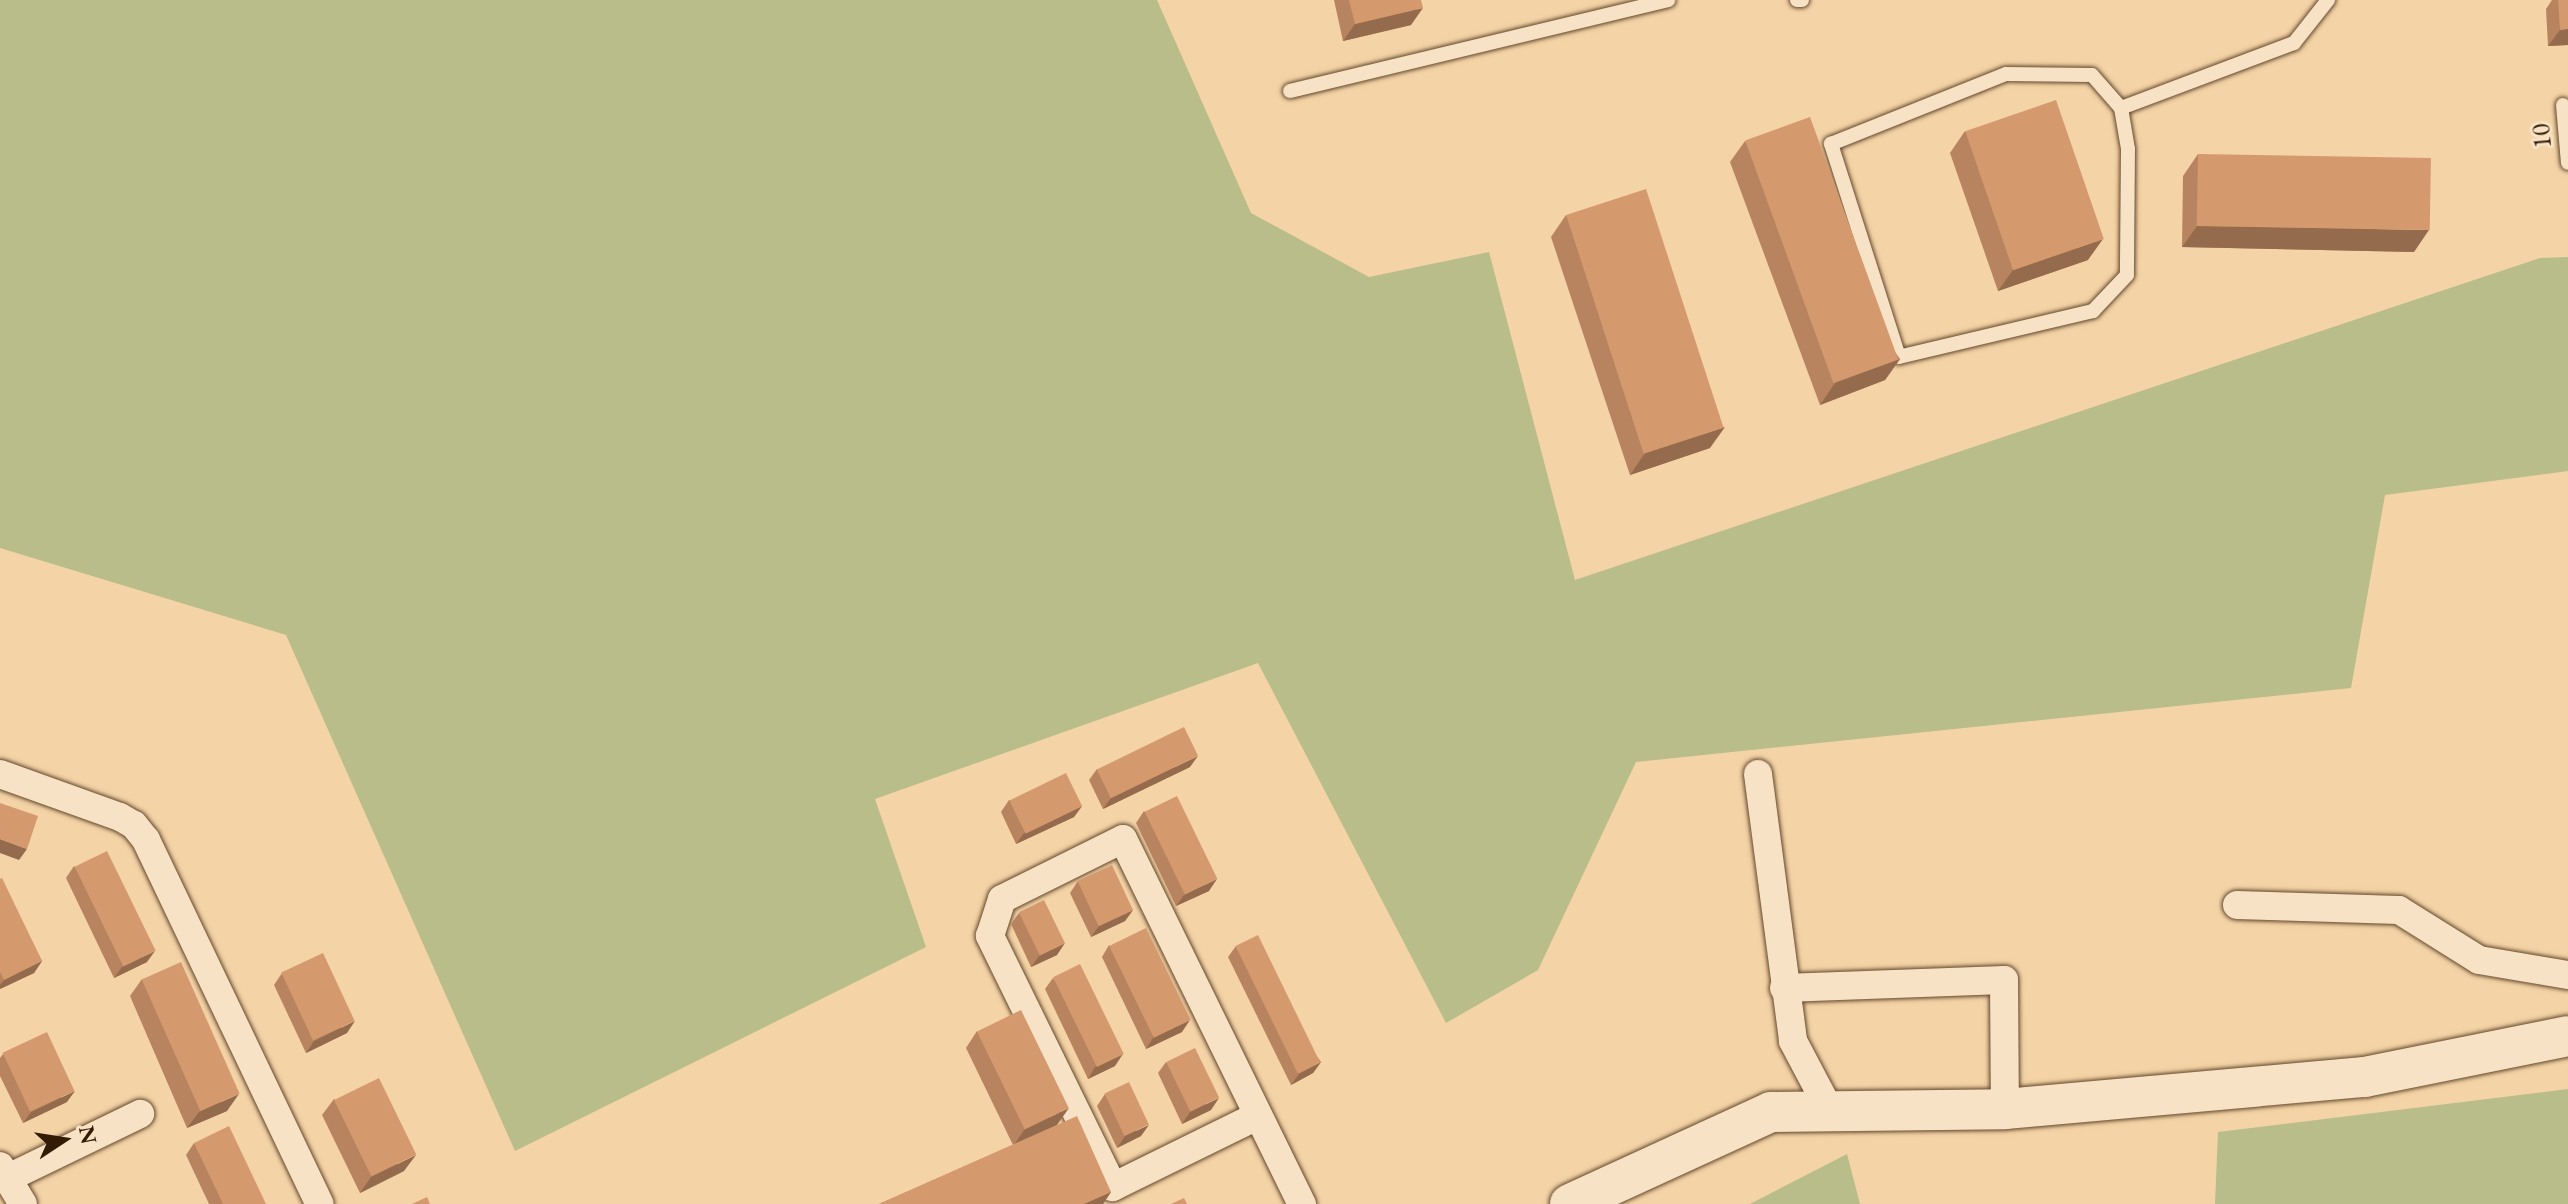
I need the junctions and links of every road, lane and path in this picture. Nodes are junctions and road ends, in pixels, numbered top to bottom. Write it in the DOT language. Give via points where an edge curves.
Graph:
graph roads {
  1 [pos="1668,0"];
  2 [pos="2328,0"];
  3 [pos="1290,91"];
  4 [pos="2563,105"];
  5 [pos="2121,108"];
  6 [pos="2568,163"];
  7 [pos="0,774"];
  8 [pos="1758,774"];
  9 [pos="2237,905"];
  10 [pos="2568,975"];
  11 [pos="1784,988"];
  12 [pos="2568,1036"];
  13 [pos="2005,1109"];
  14 [pos="1831,1113"];
  15 [pos="140,1114"];
  16 [pos="1257,1116"];
  17 [pos="4,1172"];
  18 [pos="23,1204"];
  19 [pos="320,1204"];
  20 [pos="1302,1204"];
  21 [pos="1570,1204"];
  1 -- 3 [label="lane"];
  2 -- 5 [label="lane" via="2294,43"];
  4 -- 6 [label="lane, 10"];
  5 -- 5 [label="lane" via="2128,149 2127,275 2093,311 1899,357 1831,144 2006,74 2092,75"];
  7 -- 19 [label="street" via="120,817 146,840"];
  8 -- 11 [label="street"];
  9 -- 10 [label="street" via="2399,910 2479,960"];
  11 -- 13 [label="street" via="2004,980"];
  11 -- 14 [label="street" via="1793,1041"];
  12 -- 13 [label="street" via="2365,1077"];
  13 -- 14 [label="street"];
  14 -- 21 [label="street" via="1771,1112"];
  15 -- 17 [label="street"];
  16 -- 16 [label="street" via="1123,839 1002,899 990,936 1113,1187"];
  16 -- 20 [label="street"];
  17 -- 18 [label="street"];
}
